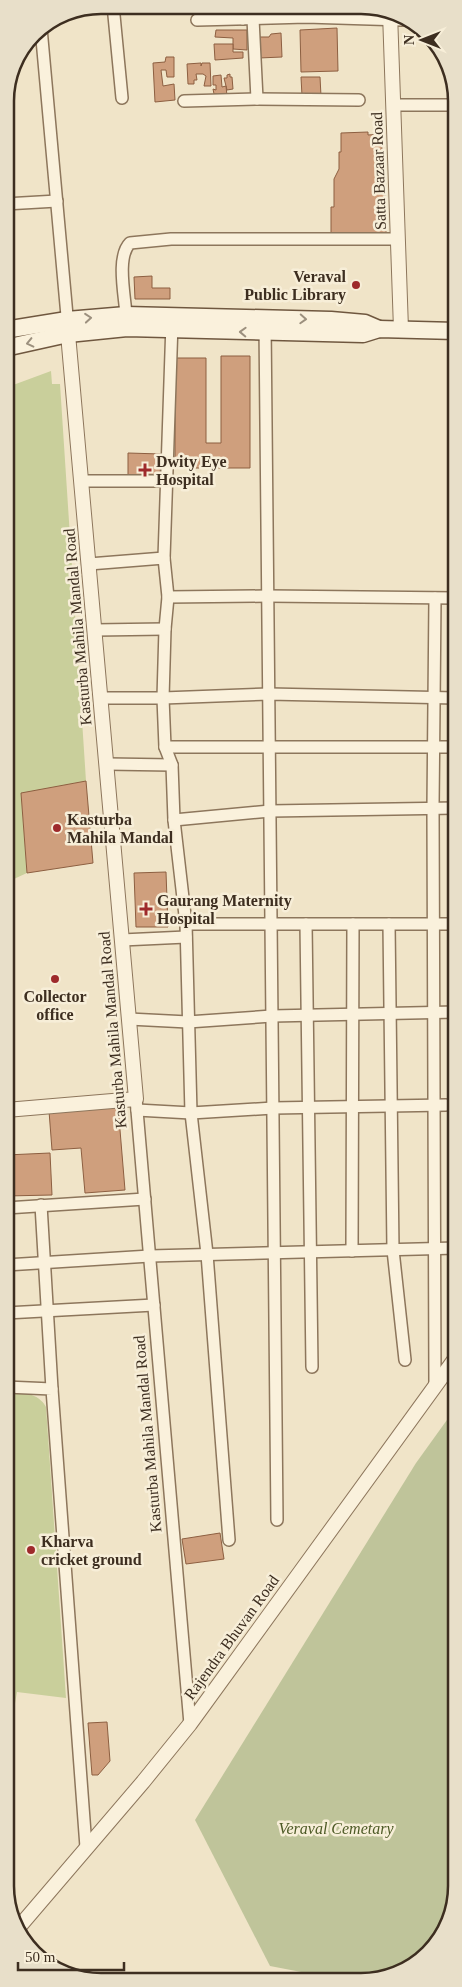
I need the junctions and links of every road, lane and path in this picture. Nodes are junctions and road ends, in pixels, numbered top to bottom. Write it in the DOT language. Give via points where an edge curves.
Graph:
graph roads {
  1 [pos="115,14"];
  2 [pos="246,14"];
  3 [pos="292,14"];
  4 [pos="344,14"];
  5 [pos="382,16"];
  6 [pos="248,19"];
  7 [pos="197,20"];
  8 [pos="394,20"];
  9 [pos="42,36"];
  10 [pos="122,98"];
  11 [pos="257,99"];
  12 [pos="359,100"];
  13 [pos="184,101"];
  14 [pos="393,105"];
  15 [pos="448,106"];
  16 [pos="57,201"];
  17 [pos="14,203"];
  18 [pos="398,239"];
  19 [pos="126,315"];
  20 [pos="172,322"];
  21 [pos="265,325"];
  22 [pos="68,327"];
  23 [pos="401,329"];
  24 [pos="14,330"];
  25 [pos="448,331"];
  26 [pos="14,345"];
  27 [pos="82,481"];
  28 [pos="166,481"];
  29 [pos="164,558"];
  30 [pos="89,564"];
  31 [pos="268,596"];
  32 [pos="168,597"];
  33 [pos="435,598"];
  34 [pos="448,598"];
  35 [pos="165,629"];
  36 [pos="95,630"];
  37 [pos="269,694"];
  38 [pos="101,698"];
  39 [pos="164,698"];
  40 [pos="434,698"];
  41 [pos="448,698"];
  42 [pos="434,746"];
  43 [pos="165,747"];
  44 [pos="269,747"];
  45 [pos="448,747"];
  46 [pos="106,764"];
  47 [pos="172,765"];
  48 [pos="433,808"];
  49 [pos="448,808"];
  50 [pos="270,811"];
  51 [pos="174,820"];
  52 [pos="271,923"];
  53 [pos="186,924"];
  54 [pos="306,924"];
  55 [pos="353,924"];
  56 [pos="389,924"];
  57 [pos="448,924"];
  58 [pos="434,925"];
  59 [pos="186,937"];
  60 [pos="122,940"];
  61 [pos="448,1012"];
  62 [pos="434,1013"];
  63 [pos="353,1014"];
  64 [pos="390,1014"];
  65 [pos="307,1015"];
  66 [pos="272,1016"];
  67 [pos="129,1019"];
  68 [pos="188,1022"];
  69 [pos="137,1105"];
  70 [pos="440,1105"];
  71 [pos="391,1106"];
  72 [pos="308,1107"];
  73 [pos="352,1107"];
  74 [pos="273,1108"];
  75 [pos="14,1110"];
  76 [pos="191,1113"];
  77 [pos="145,1199"];
  78 [pos="41,1205"];
  79 [pos="14,1207"];
  80 [pos="448,1248"];
  81 [pos="435,1249"];
  82 [pos="393,1250"];
  83 [pos="352,1251"];
  84 [pos="310,1252"];
  85 [pos="274,1253"];
  86 [pos="207,1254"];
  87 [pos="150,1256"];
  88 [pos="45,1262"];
  89 [pos="14,1264"];
  90 [pos="154,1306"];
  91 [pos="48,1310"];
  92 [pos="14,1312"];
  93 [pos="405,1360"];
  94 [pos="448,1367"];
  95 [pos="312,1368"];
  96 [pos="435,1384"];
  97 [pos="14,1387"];
  98 [pos="52,1389"];
  99 [pos="277,1520"];
  100 [pos="229,1540"];
  101 [pos="190,1724"];
  102 [pos="86,1847"];
  103 [pos="21,1921"];
  1 -- 10 [label="street"];
  2 -- 6 [label="street"];
  3 -- 6 [label="street"];
  4 -- 5 [label="street"];
  6 -- 7 [label="street"];
  6 -- 11 [label="street"];
  8 -- 14 [label="street, Satta Bazaar Road"];
  9 -- 16 [label="street"];
  11 -- 12 [label="street"];
  11 -- 13 [label="street"];
  14 -- 15 [label="street"];
  14 -- 18 [label="street, Satta Bazaar Road"];
  16 -- 17 [label="street"];
  16 -- 22 [label="street"];
  18 -- 19 [label="street" via="171,239 130,243 122,263"];
  18 -- 23 [label="street, Satta Bazaar Road"];
  19 -- 20 [label="main road"];
  22 -- 19 [label="main road, one-way"];
  20 -- 21 [label="main road"];
  20 -- 22 [label="main road" via="127,328"];
  20 -- 28 [label="street"];
  21 -- 23 [label="main road" via="363,334"];
  21 -- 31 [label="street"];
  22 -- 24 [label="main road"];
  22 -- 26 [label="main road, one-way"];
  22 -- 27 [label="street, Kasturba Mahila Mandal Road"];
  23 -- 25 [label="main road"];
  27 -- 28 [label="street"];
  27 -- 30 [label="street, Kasturba Mahila Mandal Road"];
  28 -- 29 [label="street"];
  29 -- 30 [label="street"];
  29 -- 32 [label="street"];
  30 -- 36 [label="street, Kasturba Mahila Mandal Road"];
  31 -- 32 [label="street"];
  31 -- 33 [label="street"];
  31 -- 37 [label="street"];
  32 -- 35 [label="street"];
  33 -- 34 [label="street"];
  33 -- 40 [label="street"];
  35 -- 36 [label="street"];
  35 -- 39 [label="street"];
  36 -- 38 [label="street, Kasturba Mahila Mandal Road"];
  37 -- 39 [label="street"];
  37 -- 40 [label="street"];
  37 -- 44 [label="street"];
  38 -- 39 [label="street"];
  38 -- 46 [label="street, Kasturba Mahila Mandal Road"];
  39 -- 43 [label="street"];
  40 -- 41 [label="street"];
  40 -- 42 [label="street"];
  42 -- 44 [label="street"];
  42 -- 45 [label="street"];
  42 -- 48 [label="street"];
  43 -- 44 [label="street"];
  43 -- 47 [label="street"];
  44 -- 50 [label="street"];
  46 -- 47 [label="street"];
  46 -- 60 [label="street, Kasturba Mahila Mandal Road"];
  47 -- 51 [label="street"];
  48 -- 49 [label="street"];
  48 -- 50 [label="street"];
  48 -- 58 [label="street"];
  50 -- 51 [label="street"];
  50 -- 52 [label="street"];
  51 -- 53 [label="street"];
  52 -- 53 [label="street"];
  52 -- 54 [label="street"];
  52 -- 66 [label="street"];
  53 -- 59 [label="street"];
  54 -- 55 [label="street"];
  54 -- 65 [label="street"];
  55 -- 56 [label="street"];
  55 -- 63 [label="street"];
  56 -- 58 [label="street"];
  56 -- 64 [label="street"];
  57 -- 58 [label="street"];
  58 -- 62 [label="street"];
  59 -- 60 [label="street"];
  59 -- 68 [label="street"];
  60 -- 67 [label="street, Kasturba Mahila Mandal Road"];
  61 -- 62 [label="street"];
  62 -- 64 [label="street"];
  62 -- 70 [label="street"];
  63 -- 64 [label="street"];
  63 -- 65 [label="street"];
  63 -- 73 [label="street"];
  64 -- 71 [label="street"];
  65 -- 66 [label="street"];
  65 -- 72 [label="street"];
  66 -- 68 [label="street"];
  66 -- 74 [label="street"];
  67 -- 68 [label="street"];
  67 -- 69 [label="street, Kasturba Mahila Mandal Road"];
  68 -- 76 [label="street"];
  69 -- 75 [label="street"];
  69 -- 76 [label="street"];
  69 -- 77 [label="street, Kasturba Mahila Mandal Road"];
  70 -- 71 [label="street"];
  70 -- 81 [label="street"];
  71 -- 73 [label="street"];
  71 -- 82 [label="street"];
  72 -- 73 [label="street"];
  72 -- 74 [label="street"];
  72 -- 84 [label="street"];
  73 -- 83 [label="street"];
  74 -- 76 [label="street"];
  74 -- 85 [label="street"];
  76 -- 86 [label="street"];
  77 -- 78 [label="street"];
  77 -- 87 [label="street, Kasturba Mahila Mandal Road"];
  78 -- 79 [label="street"];
  78 -- 88 [label="street"];
  80 -- 81 [label="street"];
  81 -- 82 [label="street"];
  81 -- 96 [label="street"];
  82 -- 83 [label="street"];
  82 -- 93 [label="street"];
  83 -- 84 [label="street"];
  84 -- 85 [label="street"];
  84 -- 95 [label="street"];
  85 -- 86 [label="street"];
  85 -- 99 [label="street"];
  86 -- 87 [label="street"];
  86 -- 100 [label="street"];
  87 -- 88 [label="street"];
  87 -- 90 [label="street, Kasturba Mahila Mandal Road"];
  88 -- 89 [label="street"];
  88 -- 91 [label="street"];
  90 -- 91 [label="street"];
  90 -- 101 [label="street, Kasturba Mahila Mandal Road"];
  91 -- 92 [label="street"];
  91 -- 98 [label="street"];
  94 -- 96 [label="street, Rajendra Bhuvan Road"];
  96 -- 101 [label="street, Rajendra Bhuvan Road"];
  97 -- 98 [label="street"];
  98 -- 102 [label="street"];
  101 -- 102 [label="street, Rajendra Bhuvan Road"];
  102 -- 103 [label="street, Rajendra Bhuvan Road"];
}
